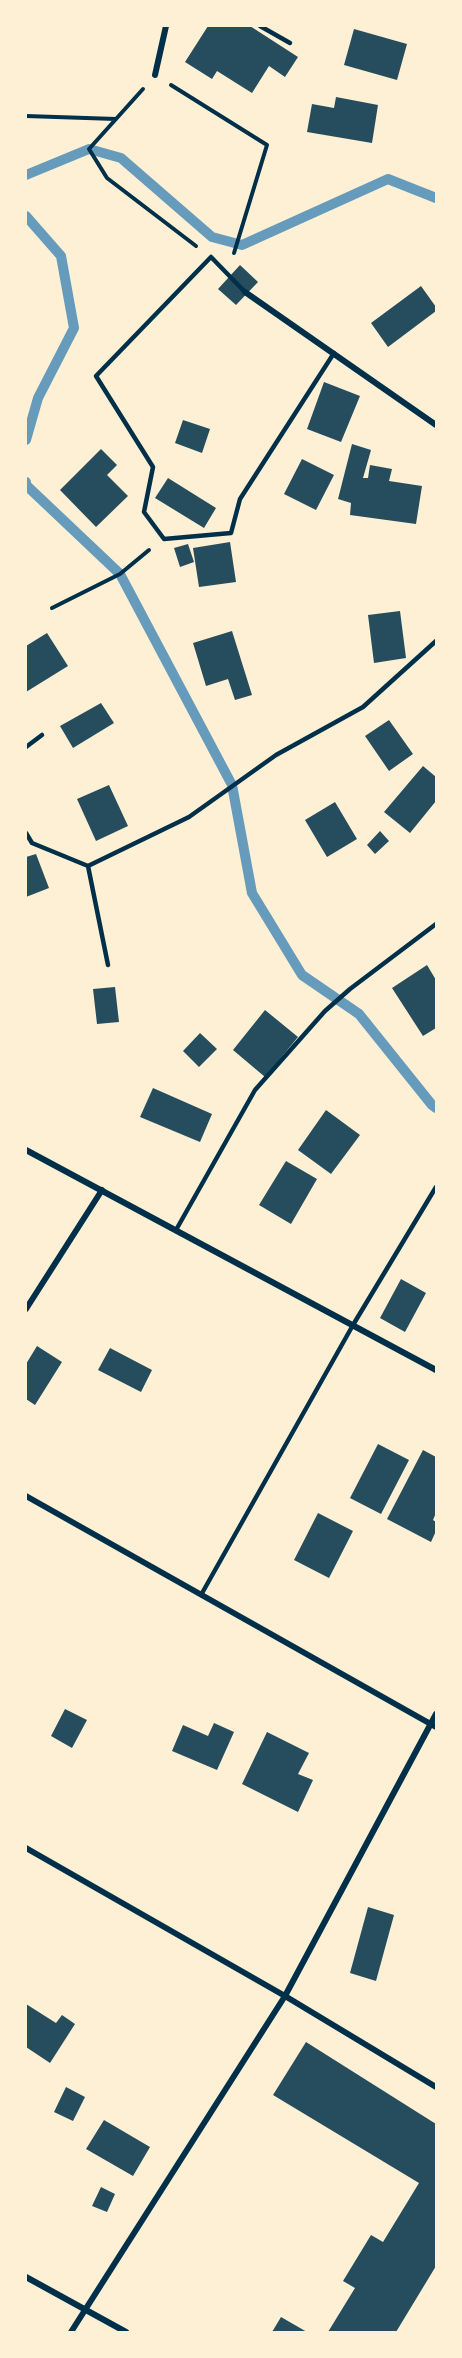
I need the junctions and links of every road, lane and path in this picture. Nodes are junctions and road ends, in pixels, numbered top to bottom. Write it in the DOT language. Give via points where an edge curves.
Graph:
graph roads {
  1 [pos="166,26"];
  2 [pos="260,26"];
  3 [pos="290,43"];
  4 [pos="155,75"];
  5 [pos="26,116"];
  6 [pos="116,120"];
  7 [pos="233,256"];
  8 [pos="210,257"];
  9 [pos="245,292"];
  10 [pos="334,353"];
  11 [pos="436,425"];
  12 [pos="164,539"];
  13 [pos="52,608"];
  14 [pos="436,641"];
  15 [pos="42,735"];
  16 [pos="26,747"];
  17 [pos="26,833"];
  18 [pos="88,866"];
  19 [pos="436,924"];
  20 [pos="108,965"];
  21 [pos="26,1150"];
  22 [pos="436,1187"];
  23 [pos="102,1190"];
  24 [pos="176,1230"];
  25 [pos="26,1309"];
  26 [pos="353,1325"];
  27 [pos="436,1370"];
  28 [pos="26,1496"];
  29 [pos="201,1595"];
  30 [pos="436,1714"];
  31 [pos="434,1725"];
  32 [pos="26,1848"];
  33 [pos="285,1996"];
  34 [pos="436,2087"];
  35 [pos="26,2277"];
  36 [pos="86,2309"];
  37 [pos="71,2332"];
  38 [pos="126,2332"];
  1 -- 4 [label="street"];
  2 -- 3 [label="lane"];
  4 -- 6 [label="path"];
  4 -- 7 [label="path" via="267,145"];
  5 -- 6 [label="path"];
  6 -- 8 [label="path" via="89,150 107,178"];
  8 -- 9 [label="lane"];
  8 -- 12 [label="lane" via="96,376 153,467 144,512"];
  9 -- 10 [label="street"];
  10 -- 11 [label="street"];
  10 -- 12 [label="lane" via="240,499 231,533"];
  12 -- 13 [label="path" via="120,574"];
  14 -- 18 [label="lane" via="363,707 276,755 189,817"];
  15 -- 16 [label="lane"];
  17 -- 18 [label="lane" via="32,843"];
  18 -- 20 [label="lane"];
  19 -- 24 [label="lane" via="325,1011 255,1090"];
  21 -- 23 [label="street"];
  22 -- 26 [label="lane"];
  23 -- 24 [label="street"];
  23 -- 25 [label="street"];
  24 -- 26 [label="street"];
  26 -- 27 [label="street"];
  26 -- 29 [label="lane"];
  28 -- 29 [label="street"];
  29 -- 31 [label="street"];
  30 -- 31 [label="street"];
  31 -- 33 [label="street"];
  32 -- 33 [label="street"];
  33 -- 34 [label="street"];
  33 -- 36 [label="street"];
  35 -- 36 [label="street"];
  36 -- 37 [label="street"];
  36 -- 38 [label="street"];
}
